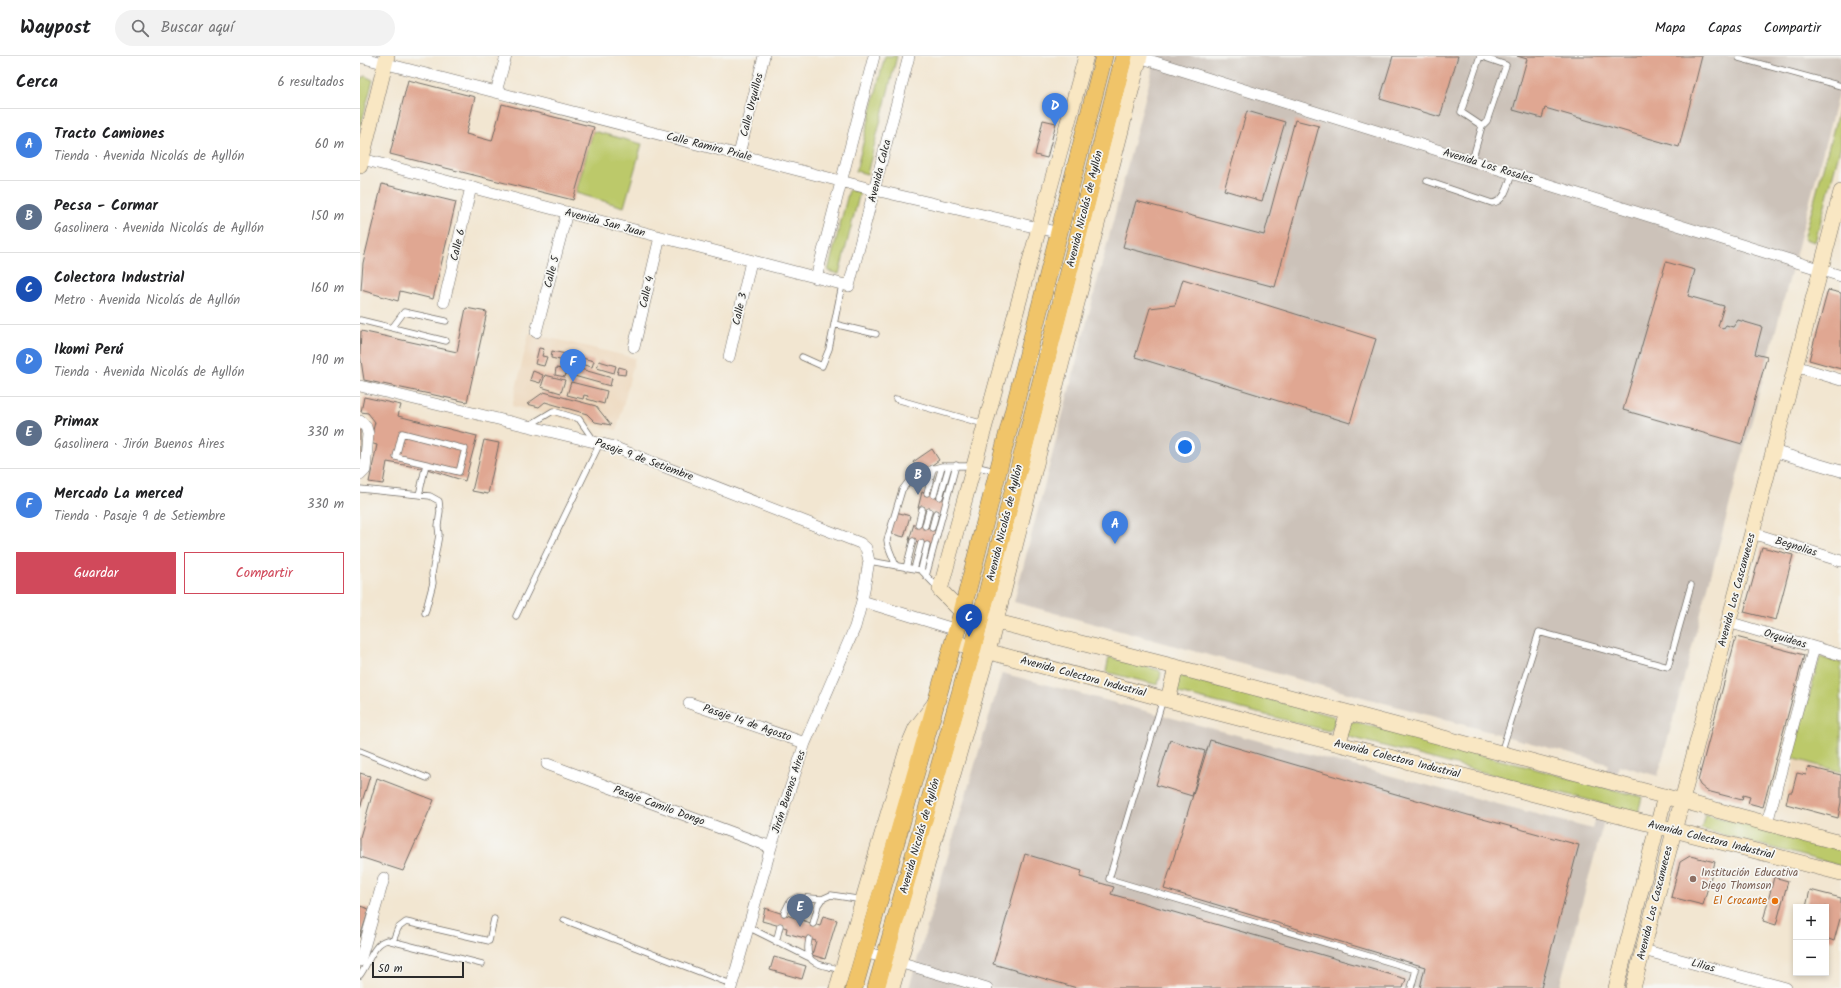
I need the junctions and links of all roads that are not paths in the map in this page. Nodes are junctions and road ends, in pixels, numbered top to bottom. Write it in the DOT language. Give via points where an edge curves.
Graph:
graph roads {
  1 [pos="506,56"];
  2 [pos="764,56"];
  3 [pos="874,56"];
  4 [pos="909,56"];
  5 [pos="1086,56"];
  6 [pos="1104,56"];
  7 [pos="1135,56"];
  8 [pos="360,57"];
  9 [pos="1739,58"];
  10 [pos="386,60"];
  11 [pos="1841,86"];
  12 [pos="496,92"];
  13 [pos="1482,126"];
  14 [pos="739,154"];
  15 [pos="1472,161"];
  16 [pos="361,163"];
  17 [pos="1512,174"];
  18 [pos="842,181"];
  19 [pos="1427,181"];
  20 [pos="471,187"];
  21 [pos="875,190"];
  22 [pos="1841,192"];
  23 [pos="567,212"];
  24 [pos="1038,228"];
  25 [pos="1060,233"];
  26 [pos="660,237"];
  27 [pos="751,261"];
  28 [pos="1821,269"];
  29 [pos="1841,276"];
  30 [pos="816,278"];
  31 [pos="846,286"];
  32 [pos="444,302"];
  33 [pos="360,320"];
  34 [pos="446,321"];
  35 [pos="834,324"];
  36 [pos="392,328"];
  37 [pos="536,332"];
  38 [pos="876,334"];
  39 [pos="446,341"];
  40 [pos="634,348"];
  41 [pos="729,357"];
  42 [pos="802,357"];
  43 [pos="1795,366"];
  44 [pos="1841,380"];
  45 [pos="360,386"];
  46 [pos="896,399"];
  47 [pos="360,421"];
  48 [pos="984,424"];
  49 [pos="528,426"];
  50 [pos="598,443"];
  51 [pos="1773,452"];
  52 [pos="426,464"];
  53 [pos="956,465"];
  54 [pos="942,466"];
  55 [pos="949,466"];
  56 [pos="974,466"];
  57 [pos="933,468"];
  58 [pos="1841,471"];
  59 [pos="998,472"];
  60 [pos="360,475"];
  61 [pos="1016,479"];
  62 [pos="360,489"];
  63 [pos="927,493"];
  64 [pos="419,495"];
  65 [pos="934,495"];
  66 [pos="940,496"];
  67 [pos="922,509"];
  68 [pos="929,511"];
  69 [pos="936,513"];
  70 [pos="918,525"];
  71 [pos="925,526"];
  72 [pos="932,528"];
  73 [pos="1752,533"];
  74 [pos="913,541"];
  75 [pos="921,543"];
  76 [pos="928,545"];
  77 [pos="869,561"];
  78 [pos="1841,561"];
  79 [pos="896,566"];
  80 [pos="906,568"];
  81 [pos="914,569"];
  82 [pos="921,570"];
  83 [pos="926,576"];
  84 [pos="1691,585"];
  85 [pos="940,590"];
  86 [pos="862,601"];
  87 [pos="962,612"];
  88 [pos="425,613"];
  89 [pos="516,616"];
  90 [pos="988,620"];
  91 [pos="1728,622"];
  92 [pos="955,636"];
  93 [pos="1814,647"];
  94 [pos="981,650"];
  95 [pos="1841,655"];
  96 [pos="1176,667"];
  97 [pos="1165,699"];
  98 [pos="689,703"];
  99 [pos="1348,713"];
  100 [pos="805,743"];
  101 [pos="1338,744"];
  102 [pos="360,751"];
  103 [pos="1501,753"];
  104 [pos="547,764"];
  105 [pos="427,778"];
  106 [pos="1665,796"];
  107 [pos="1682,801"];
  108 [pos="1767,823"];
  109 [pos="1657,826"];
  110 [pos="1674,830"];
  111 [pos="1841,843"];
  112 [pos="771,847"];
  113 [pos="1841,873"];
  114 [pos="384,878"];
  115 [pos="822,899"];
  116 [pos="871,901"];
  117 [pos="784,913"];
  118 [pos="494,919"];
  119 [pos="564,920"];
  120 [pos="813,924"];
  121 [pos="780,926"];
  122 [pos="748,927"];
  123 [pos="809,939"];
  124 [pos="393,941"];
  125 [pos="776,942"];
  126 [pos="1643,950"];
  127 [pos="865,952"];
  128 [pos="361,956"];
  129 [pos="808,957"];
  130 [pos="892,960"];
  131 [pos="482,964"];
  132 [pos="360,975"];
  133 [pos="851,975"];
  134 [pos="731,986"];
  135 [pos="837,988"];
  136 [pos="876,988"];
  137 [pos="892,988"];
  138 [pos="987,988"];
  139 [pos="1411,988"];
  140 [pos="1616,988"];
  141 [pos="1633,988"];
  142 [pos="1786,988"];
  1 -- 12 [label="street"];
  2 -- 14 [label="street, Calle Urquillos"];
  3 -- 18 [label="street"];
  4 -- 21 [label="street, Avenida Calca"];
  5 -- 24 [label="main road"];
  6 -- 25 [label="main road, Avenida Nicolás de Ayllón"];
  7 -- 15 [label="street, Avenida Los Rosales"];
  7 -- 61 [label="main road, Avenida Nicolás de Ayllón"];
  7 -- 90 [label="main road, Avenida Nicolás de Ayllón"];
  8 -- 10 [label="street, Calle Ramiro Priale"];
  9 -- 11 [label="lane"];
  10 -- 12 [label="street, Calle Ramiro Priale"];
  10 -- 16 [label="main road"];
  12 -- 14 [label="street, Calle Ramiro Priale"];
  13 -- 13 [label="lane" via="1487,121 1506,65 1480,56 1461,112"];
  13 -- 15 [label="lane"];
  14 -- 18 [label="street, Calle Ramiro Priale"];
  15 -- 17 [label="street, Avenida Los Rosales"];
  16 -- 20 [label="street, Avenida San Juan"];
  17 -- 19 [label="lane" via="1501,201 1497,203"];
  17 -- 28 [label="street, Avenida Los Rosales"];
  18 -- 21 [label="street, Calle Ramiro Priale"];
  18 -- 30 [label="street"];
  20 -- 23 [label="street, Avenida San Juan"];
  20 -- 32 [label="street, Calle 6"];
  21 -- 24 [label="street, Calle Ramiro Priale"];
  21 -- 31 [label="street, Avenida Calca"];
  22 -- 28 [label="main road, Avenida Los Cascanueces"];
  23 -- 26 [label="street, Avenida San Juan"];
  23 -- 37 [label="street, Calle 5"];
  24 -- 25 [label="street, Calle Ramiro Priale"];
  24 -- 48 [label="main road"];
  25 -- 59 [label="main road, Avenida Nicolás de Ayllón"];
  26 -- 27 [label="street, Avenida San Juan"];
  26 -- 40 [label="street, Calle 4"];
  27 -- 30 [label="street, Avenida San Juan"];
  27 -- 41 [label="street, Calle 3"];
  28 -- 29 [label="street, Avenida Los Rosales"];
  28 -- 43 [label="main road, Avenida Los Cascanueces"];
  30 -- 31 [label="street, Avenida San Juan"];
  31 -- 35 [label="lane"];
  33 -- 36 [label="lane"];
  34 -- 36 [label="lane" via="404,312"];
  35 -- 38 [label="lane"];
  35 -- 42 [label="lane" via="829,349 822,366"];
  36 -- 39 [label="lane"];
  43 -- 44 [label="street"];
  43 -- 51 [label="main road, Avenida Los Cascanueces"];
  45 -- 49 [label="street, Pasaje 9 de Setiembre"];
  46 -- 48 [label="lane"];
  47 -- 60 [label="street" via="368,434 365,470"];
  48 -- 56 [label="main road"];
  49 -- 50 [label="street, Pasaje 9 de Setiembre"];
  49 -- 50 [label="lane" via="553,411 579,419"];
  50 -- 77 [label="street, Pasaje 9 de Setiembre" via="860,543 866,548"];
  50 -- 89 [label="lane"];
  51 -- 58 [label="street"];
  51 -- 73 [label="main road, Avenida Los Cascanueces"];
  52 -- 52 [label="lane" via="396,457 402,433 465,449 459,472"];
  52 -- 64 [label="lane"];
  53 -- 55 [label="lane"];
  53 -- 56 [label="lane"];
  53 -- 83 [label="lane"];
  54 -- 55 [label="lane"];
  54 -- 57 [label="lane"];
  54 -- 65 [label="lane"];
  55 -- 66 [label="lane"];
  56 -- 59 [label="lane"];
  56 -- 85 [label="main road"];
  57 -- 63 [label="lane"];
  57 -- 79 [label="lane" via="908,482 902,490 887,540"];
  59 -- 61 [label="main road"];
  59 -- 87 [label="main road, Avenida Nicolás de Ayllón"];
  61 -- 90 [label="main road, Avenida Nicolás de Ayllón"];
  62 -- 64 [label="lane"];
  64 -- 88 [label="lane" via="435,498 441,505 433,583"];
  67 -- 70 [label="lane"];
  68 -- 71 [label="lane"];
  69 -- 72 [label="lane"];
  73 -- 78 [label="street, Begnolias"];
  73 -- 91 [label="main road, Avenida Los Cascanueces"];
  74 -- 80 [label="lane"];
  75 -- 81 [label="lane"];
  76 -- 82 [label="lane"];
  77 -- 79 [label="lane"];
  77 -- 86 [label="street"];
  79 -- 80 [label="lane"];
  80 -- 81 [label="lane"];
  81 -- 82 [label="lane"];
  82 -- 83 [label="lane"];
  83 -- 85 [label="lane"];
  84 -- 103 [label="lane" via="1668,667 1539,632"];
  85 -- 87 [label="main road"];
  86 -- 92 [label="street"];
  86 -- 100 [label="street, Jirón Buenos Aires" via="855,627"];
  87 -- 90 [label="main road"];
  87 -- 92 [label="main road, Avenida Nicolás de Ayllón"];
  90 -- 94 [label="main road, Avenida Nicolás de Ayllón"];
  90 -- 96 [label="main road"];
  91 -- 93 [label="street, Orquideas"];
  91 -- 107 [label="main road, Avenida Los Cascanueces"];
  92 -- 94 [label="main road, Avenida Colectora Industrial"];
  92 -- 116 [label="main road, Avenida Nicolás de Ayllón"];
  93 -- 95 [label="street, Orquideas"];
  93 -- 108 [label="street"];
  94 -- 97 [label="main road, Avenida Colectora Industrial"];
  94 -- 130 [label="main road, Avenida Nicolás de Ayllón"];
  96 -- 97 [label="main road"];
  96 -- 99 [label="main road"];
  97 -- 101 [label="main road, Avenida Colectora Industrial"];
  97 -- 139 [label="lane" via="1109,879 1416,970"];
  98 -- 100 [label="street, Pasaje 14 de Agosto"];
  99 -- 101 [label="main road"];
  99 -- 103 [label="main road"];
  100 -- 112 [label="street, Jirón Buenos Aires"];
  101 -- 109 [label="main road, Avenida Colectora Industrial"];
  102 -- 105 [label="lane"];
  103 -- 106 [label="main road"];
  104 -- 112 [label="street, Pasaje Camilo Dongo"];
  106 -- 107 [label="main road"];
  106 -- 109 [label="main road, Avenida Los Cascanueces"];
  107 -- 108 [label="main road"];
  107 -- 110 [label="main road, Avenida Los Cascanueces"];
  108 -- 111 [label="main road"];
  109 -- 110 [label="main road, Avenida Colectora Industrial"];
  109 -- 140 [label="main road, Avenida Los Cascanueces"];
  110 -- 113 [label="main road, Avenida Colectora Industrial"];
  110 -- 126 [label="main road, Avenida Los Cascanueces"];
  112 -- 122 [label="street, Jirón Buenos Aires"];
  114 -- 128 [label="street"];
  115 -- 116 [label="lane" via="831,895"];
  115 -- 117 [label="lane" via="797,897 790,901"];
  115 -- 120 [label="lane"];
  116 -- 127 [label="main road, Avenida Nicolás de Ayllón"];
  116 -- 133 [label="main road"];
  118 -- 124 [label="lane" via="489,941 406,922 398,928"];
  119 -- 134 [label="lane"];
  121 -- 125 [label="lane"];
  122 -- 125 [label="lane"];
  122 -- 134 [label="street, Jirón Buenos Aires"];
  123 -- 129 [label="lane" via="806,950"];
  124 -- 131 [label="lane"];
  124 -- 132 [label="lane" via="380,943"];
  125 -- 129 [label="lane"];
  126 -- 141 [label="main road, Avenida Los Cascanueces"];
  126 -- 142 [label="street, Lilias"];
  127 -- 130 [label="street"];
  127 -- 133 [label="main road, Avenida Nicolás de Ayllón"];
  129 -- 133 [label="lane" via="813,962"];
  130 -- 136 [label="main road, Avenida Nicolás de Ayllón"];
  130 -- 137 [label="main road, Avenida Nicolás de Ayllón"];
  130 -- 138 [label="street"];
  133 -- 135 [label="main road"];
}
